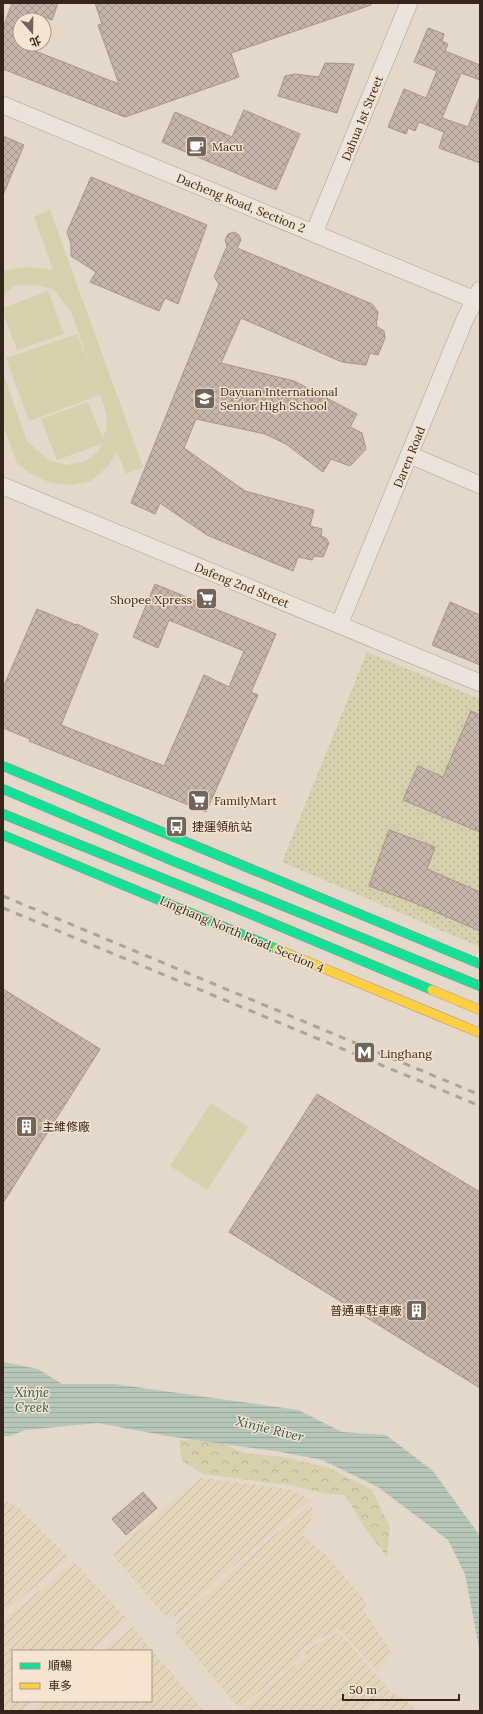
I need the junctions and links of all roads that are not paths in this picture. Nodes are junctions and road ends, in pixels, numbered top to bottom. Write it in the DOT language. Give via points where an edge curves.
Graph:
graph roads {
  1 [pos="409,3"];
  2 [pos="3,105"];
  3 [pos="314,233"];
  4 [pos="478,297"];
  5 [pos="410,455"];
  6 [pos="480,485"];
  7 [pos="3,486"];
  8 [pos="339,625"];
  9 [pos="480,684"];
  10 [pos="3,766"];
  11 [pos="3,789"];
  12 [pos="3,814"];
  13 [pos="3,835"];
  14 [pos="480,964"];
  15 [pos="480,986"];
  16 [pos="480,1010"];
  17 [pos="480,1033"];
  1 -- 3 [label="street, Dahua 1st Street"];
  2 -- 3 [label="street, Dacheng Road, Section 2"];
  3 -- 4 [label="street, Dacheng Road, Section 2"];
  4 -- 5 [label="street, Daren Road" via="465,319"];
  5 -- 6 [label="street"];
  5 -- 8 [label="street, Daren Road"];
  7 -- 8 [label="street, Dafeng 2nd Street"];
  8 -- 9 [label="street, Dafeng 2nd Street"];
  10 -- 14 [label="street"];
  11 -- 15 [label="street" via="172,861"];
  12 -- 16 [label="street, Linghang North Road, Section 4"];
  13 -- 17 [label="street, Linghang North Road, Section 4"];
}
